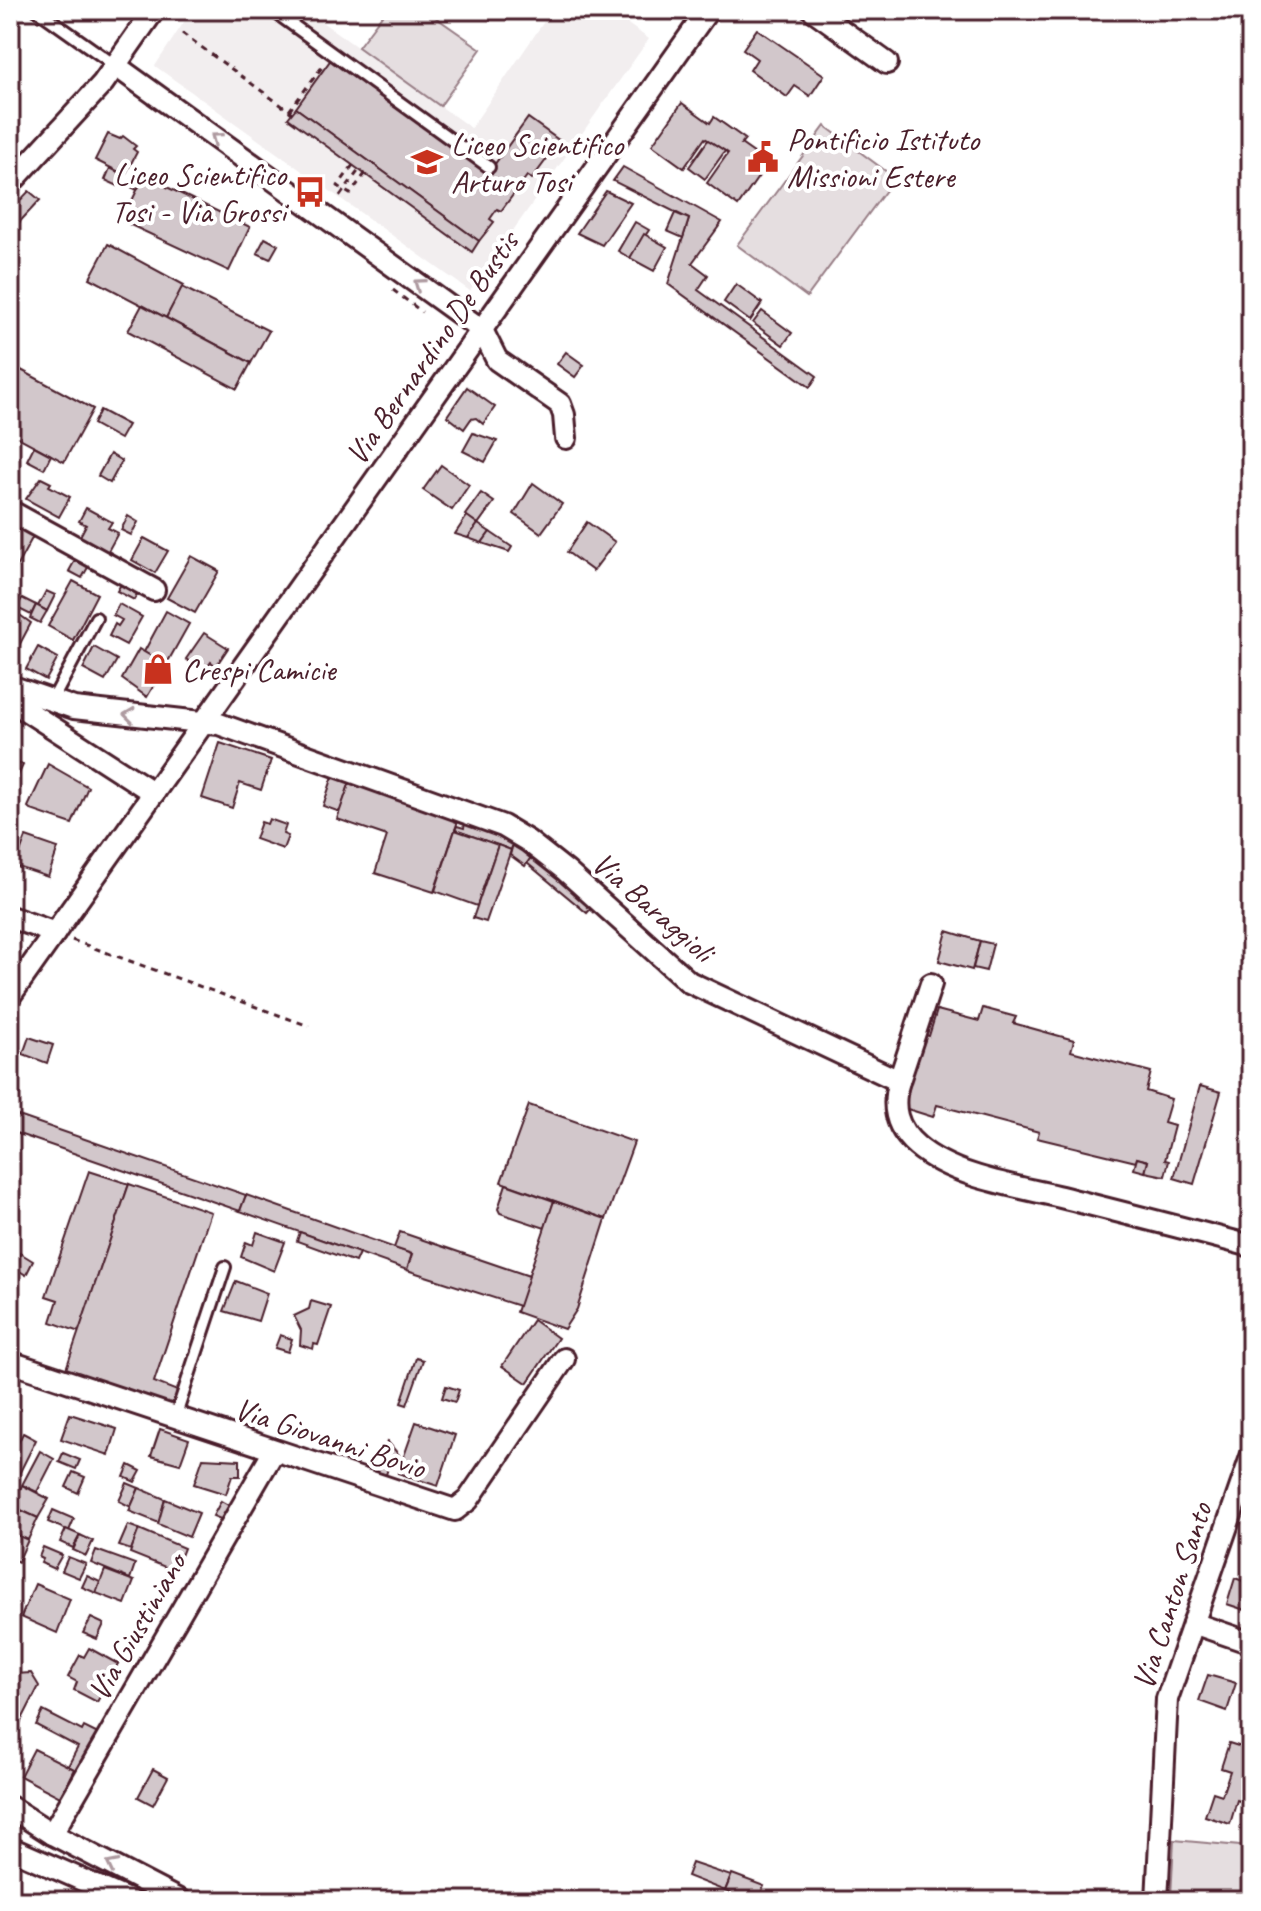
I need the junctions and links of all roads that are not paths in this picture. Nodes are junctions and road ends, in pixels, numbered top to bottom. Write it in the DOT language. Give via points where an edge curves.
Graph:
graph roads {
  1 [pos="37,10"];
  2 [pos="154,10"];
  3 [pos="272,10"];
  4 [pos="708,10"];
  5 [pos="813,10"];
  6 [pos="887,63"];
  7 [pos="116,66"];
  8 [pos="489,167"];
  9 [pos="10,184"];
  10 [pos="482,330"];
  11 [pos="566,438"];
  12 [pos="10,511"];
  13 [pos="154,590"];
  14 [pos="96,618"];
  15 [pos="10,686"];
  16 [pos="10,700"];
  17 [pos="51,702"];
  18 [pos="206,721"];
  19 [pos="154,793"];
  20 [pos="10,917"];
  21 [pos="55,933"];
  22 [pos="931,984"];
  23 [pos="10,996"];
  24 [pos="899,1081"];
  25 [pos="1251,1246"];
  26 [pos="225,1267"];
  27 [pos="564,1359"];
  28 [pos="10,1362"];
  29 [pos="175,1418"];
  30 [pos="274,1451"];
  31 [pos="1249,1467"];
  32 [pos="1193,1623"];
  33 [pos="1251,1643"];
  34 [pos="10,1807"];
  35 [pos="52,1834"];
  36 [pos="10,1848"];
  37 [pos="146,1893"];
  38 [pos="175,1899"];
  39 [pos="130,1901"];
  40 [pos="1157,1901"];
  1 -- 7 [label="lane"];
  2 -- 7 [label="street"];
  3 -- 8 [label="lane"];
  4 -- 10 [label="street, Via Bernardino De Bustis"];
  5 -- 6 [label="street"];
  7 -- 9 [label="street"];
  10 -- 7 [label="street, one-way"];
  10 -- 11 [label="street" via="497,360 560,404"];
  10 -- 18 [label="street, Via Bernardino De Bustis"];
  12 -- 13 [label="street"];
  14 -- 17 [label="lane"];
  15 -- 17 [label="street, Via Baraggioli"];
  16 -- 19 [label="street"];
  18 -- 17 [label="street, Via Baraggioli, one-way"];
  18 -- 19 [label="street, Via Bernardino De Bustis"];
  18 -- 24 [label="street, Via Baraggioli" via="503,826 566,871 689,982"];
  19 -- 21 [label="street, Via Bernardino De Bustis"];
  20 -- 21 [label="street"];
  21 -- 23 [label="street, Via Bernardino De Bustis"];
  22 -- 24 [label="street"];
  24 -- 25 [label="street" via="894,1102 901,1127 918,1147 944,1163"];
  26 -- 29 [label="lane"];
  27 -- 30 [label="street, Via Giovanni Bovio" via="460,1508"];
  28 -- 29 [label="street, Via Giovanni Bovio"];
  29 -- 30 [label="street, Via Giovanni Bovio"];
  30 -- 35 [label="street, Via Giustiniano"];
  31 -- 32 [label="street, Via Canton Santo"];
  32 -- 33 [label="street"];
  32 -- 40 [label="street, Via Canton Santo" via="1165,1709"];
  34 -- 35 [label="street"];
  37 -- 35 [label="street, one-way"];
  36 -- 39 [label="street"];
  37 -- 38 [label="street"];
}
